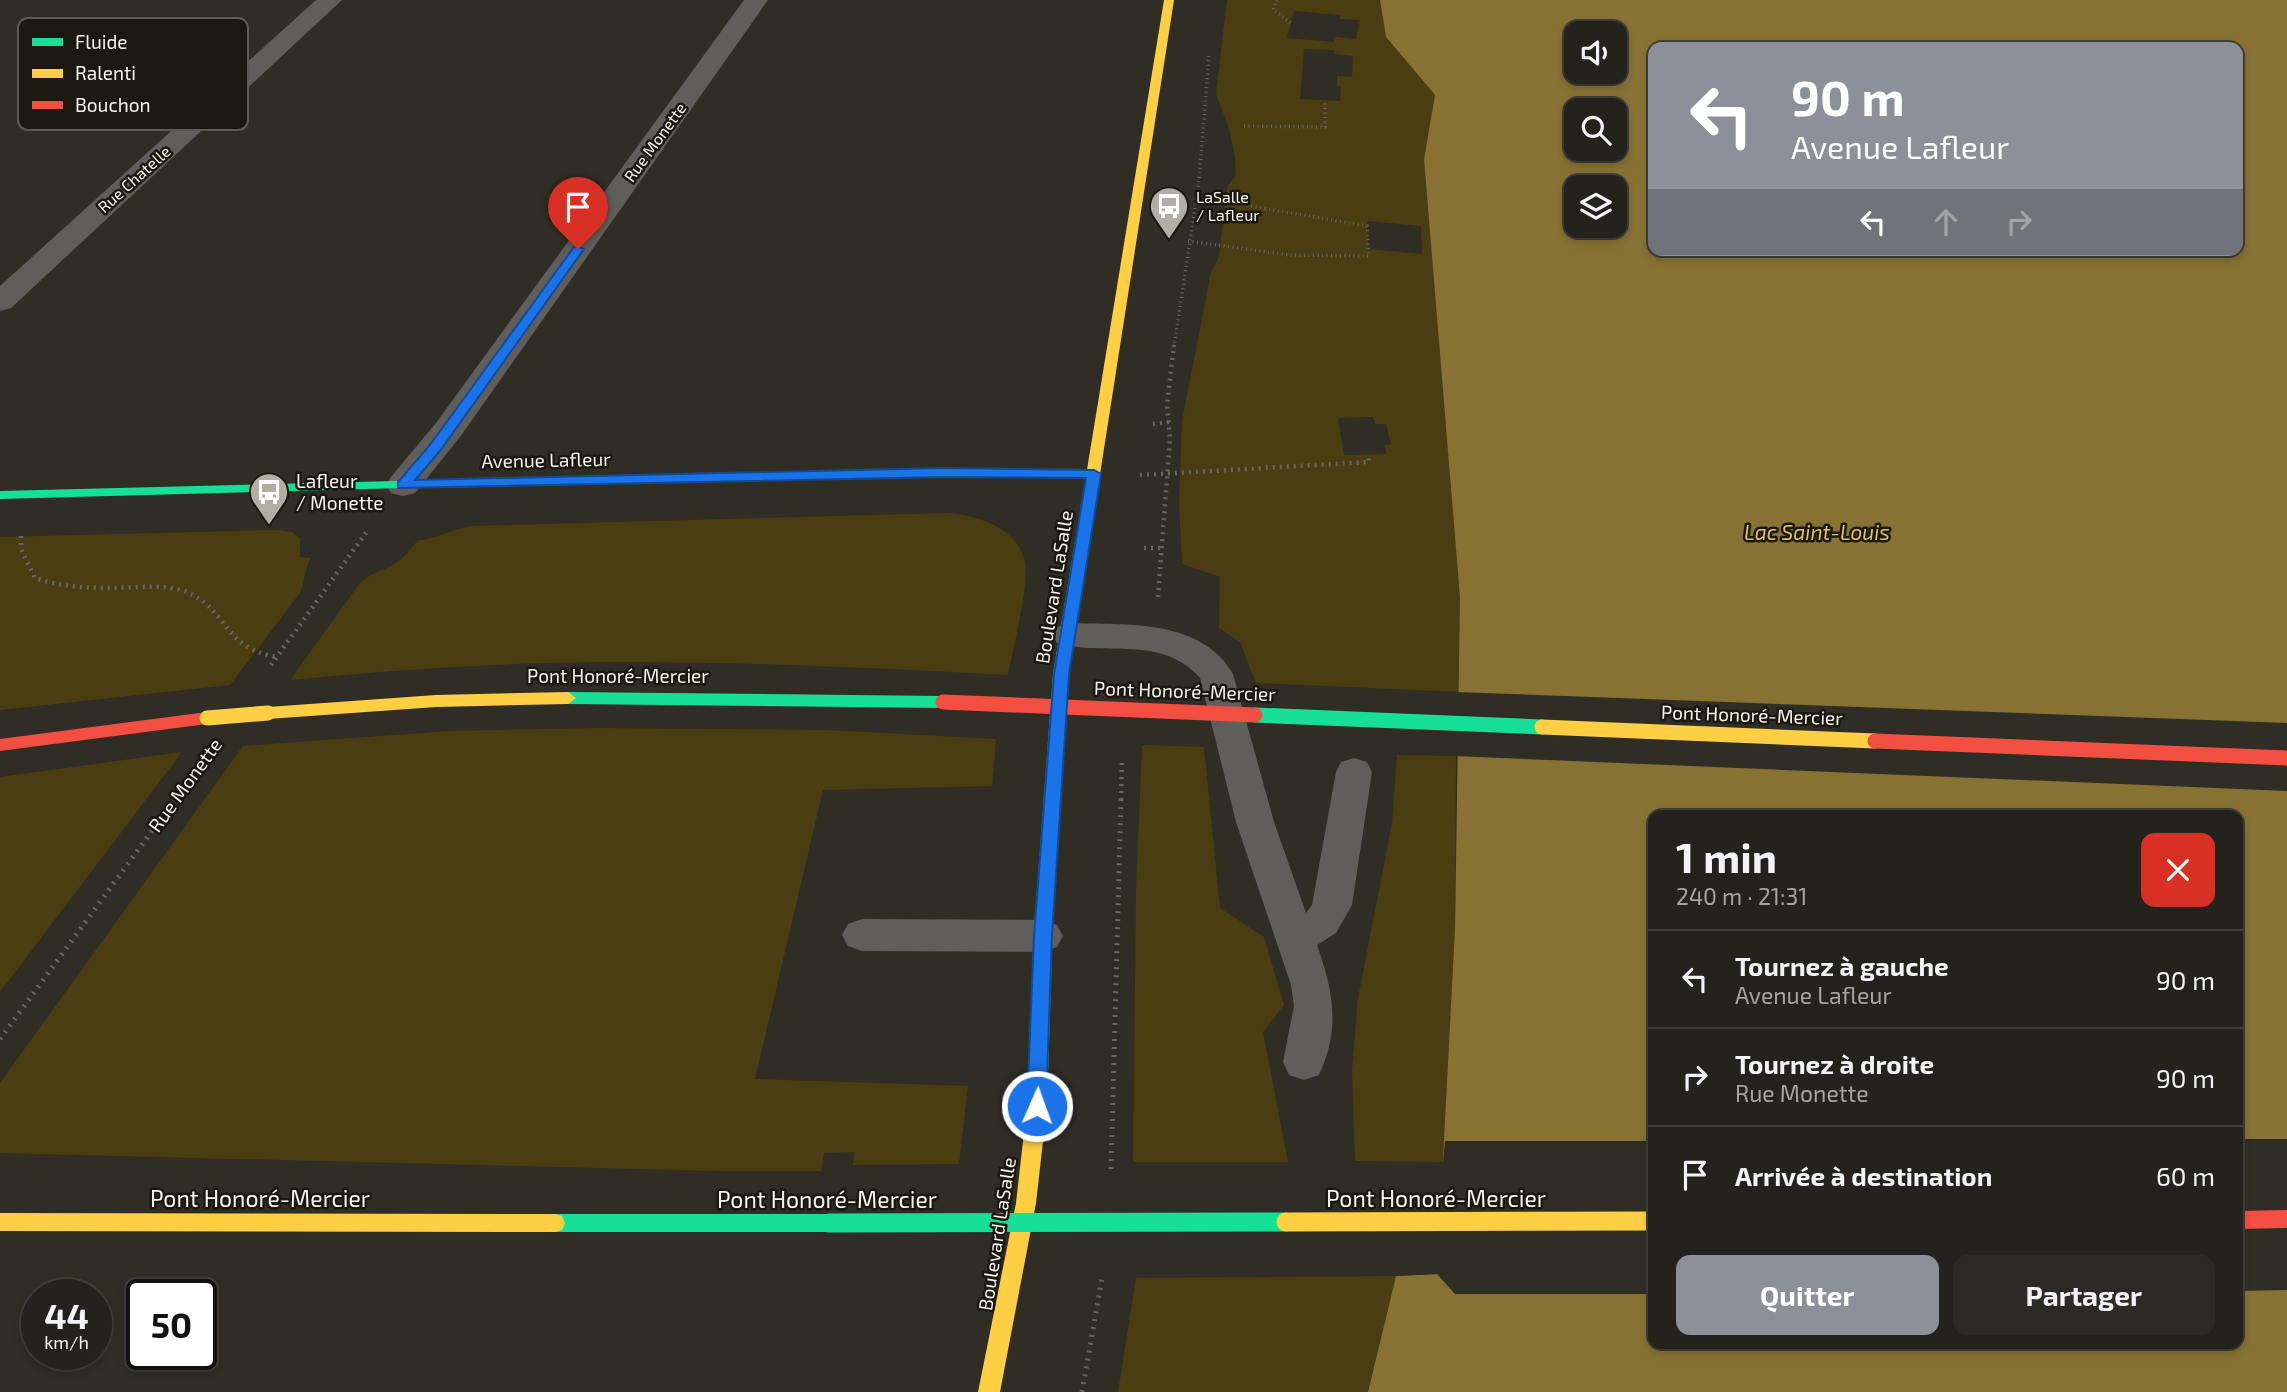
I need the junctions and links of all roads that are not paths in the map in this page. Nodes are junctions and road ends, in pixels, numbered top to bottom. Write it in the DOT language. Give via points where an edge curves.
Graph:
graph roads {
  1 [pos="330,0"];
  2 [pos="756,0"];
  3 [pos="1169,0"];
  4 [pos="248,75"];
  5 [pos="188,130"];
  6 [pos="0,302"];
  7 [pos="1094,474"];
  8 [pos="403,485"];
  9 [pos="0,495"];
  10 [pos="1069,635"];
  11 [pos="0,745"];
  12 [pos="2287,758"];
  13 [pos="1354,772"];
  14 [pos="862,935"];
  15 [pos="1043,936"];
  16 [pos="1294,936"];
  17 [pos="1304,1062"];
  18 [pos="2287,1219"];
  19 [pos="2243,1220"];
  20 [pos="1648,1221"];
  21 [pos="0,1222"];
  22 [pos="989,1392"];
  1 -- 4 [label="street, Rue Chatelle"];
  2 -- 8 [label="street, Rue Monette" via="456,419"];
  3 -- 7 [label="main road, Boulevard LaSalle"];
  5 -- 6 [label="street, Rue Chatelle"];
  7 -- 8 [label="main road, Avenue Lafleur" via="944,472"];
  7 -- 10 [label="main road, Boulevard LaSalle"];
  8 -- 9 [label="main road, Avenue Lafleur"];
  10 -- 15 [label="main road, Boulevard LaSalle" via="1061,674"];
  10 -- 16 [label="lane" via="1179,644 1210,664 1223,695 1255,822"];
  11 -- 12 [label="main road, Pont Honoré-Mercier, bridge" via="207,718 391,702 709,696"];
  13 -- 16 [label="lane" via="1328,917"];
  14 -- 15 [label="lane"];
  15 -- 22 [label="main road, Boulevard LaSalle" via="1037,1106 1026,1203"];
  16 -- 17 [label="lane" via="1314,1006"];
  18 -- 19 [label="main road"];
  20 -- 21 [label="main road, Pont Honoré-Mercier, bridge"];
}
